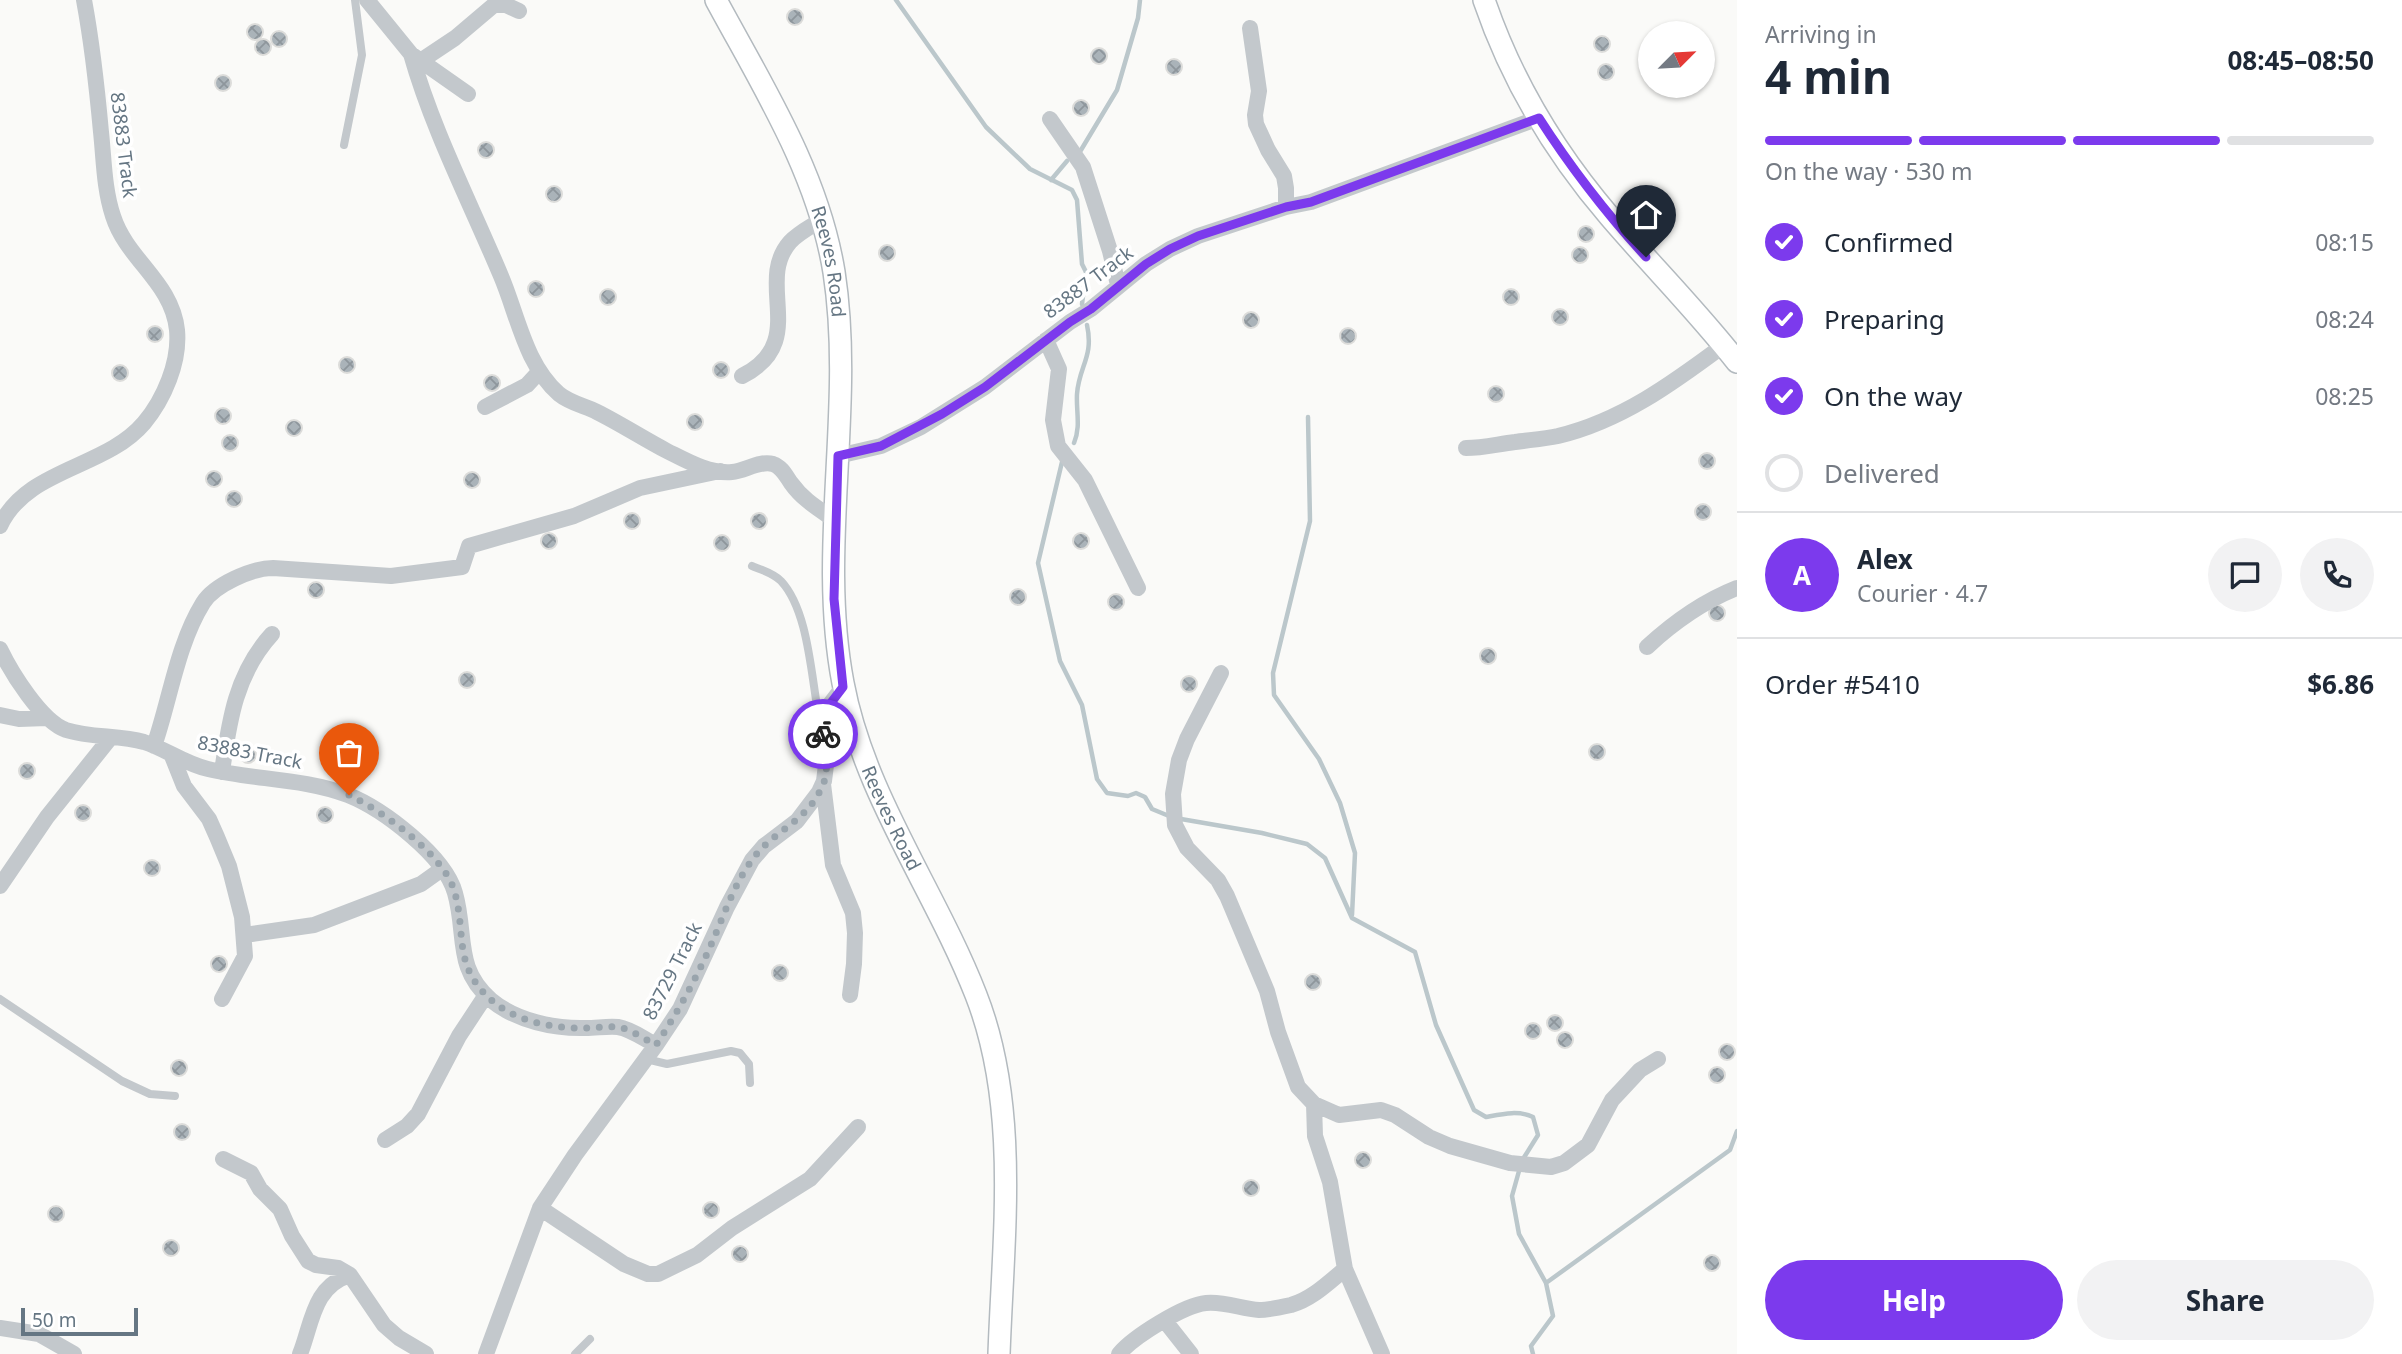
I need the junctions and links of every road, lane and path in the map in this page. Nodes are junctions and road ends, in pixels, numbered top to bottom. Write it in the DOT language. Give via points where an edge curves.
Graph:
graph roads {
  1 [pos="84,0"];
  2 [pos="355,0"];
  3 [pos="367,0"];
  4 [pos="716,0"];
  5 [pos="1484,0"];
  6 [pos="519,11"];
  7 [pos="1250,28"];
  8 [pos="415,58"];
  9 [pos="468,94"];
  10 [pos="1539,118"];
  11 [pos="1050,119"];
  12 [pos="344,145"];
  13 [pos="1286,207"];
  14 [pos="821,220"];
  15 [pos="1118,285"];
  16 [pos="1046,340"];
  17 [pos="1724,345"];
  18 [pos="1737,362"];
  19 [pos="539,372"];
  20 [pos="742,376"];
  21 [pos="485,407"];
  22 [pos="1466,449"];
  23 [pos="838,456"];
  24 [pos="720,471"];
  25 [pos="836,521"];
  26 [pos="0,527"];
  27 [pos="752,566"];
  28 [pos="1138,588"];
  29 [pos="1737,588"];
  30 [pos="272,634"];
  31 [pos="1647,648"];
  32 [pos="0,649"];
  33 [pos="1221,673"];
  34 [pos="843,687"];
  35 [pos="0,715"];
  36 [pos="47,718"];
  37 [pos="822,730"];
  38 [pos="110,737"];
  39 [pos="154,746"];
  40 [pos="172,756"];
  41 [pos="222,772"];
  42 [pos="822,784"];
  43 [pos="442,869"];
  44 [pos="0,886"];
  45 [pos="245,935"];
  46 [pos="486,995"];
  47 [pos="850,995"];
  48 [pos="0,999"];
  49 [pos="222,999"];
  50 [pos="656,1045"];
  51 [pos="646,1059"];
  52 [pos="1658,1059"];
  53 [pos="750,1083"];
  54 [pos="176,1096"];
  55 [pos="1314,1104"];
  56 [pos="858,1127"];
  57 [pos="385,1140"];
  58 [pos="223,1159"];
  59 [pos="540,1208"];
  60 [pos="1345,1269"];
  61 [pos="349,1275"];
  62 [pos="1165,1321"];
  63 [pos="0,1328"];
  64 [pos="590,1339"];
  65 [pos="74,1354"];
  66 [pos="300,1354"];
  67 [pos="426,1354"];
  68 [pos="486,1354"];
  69 [pos="575,1354"];
  70 [pos="999,1354"];
  71 [pos="1119,1354"];
  72 [pos="1191,1354"];
  73 [pos="1382,1354"];
  1 -- 26 [label="street, 83883 Track" via="112,215 122,237 168,297 176,348 170,378 134,435 21,497"];
  2 -- 12 [label="lane" via="362,55"];
  3 -- 8 [label="street"];
  4 -- 14 [label="street, Reeves Road" via="788,135"];
  5 -- 10 [label="street"];
  6 -- 8 [label="street" via="494,5 438,51"];
  7 -- 13 [label="street" via="1259,91 1256,124 1284,176"];
  8 -- 9 [label="street"];
  8 -- 19 [label="street" via="424,101"];
  10 -- 13 [label="street, 83887 Track" via="1311,202"];
  10 -- 17 [label="street" via="1609,216"];
  11 -- 15 [label="street" via="1083,167"];
  13 -- 15 [label="street, 83887 Track" via="1182,243"];
  14 -- 20 [label="street" via="791,240 784,251 778,268 780,314 774,343 759,368"];
  14 -- 23 [label="street, Reeves Road" via="838,316"];
  15 -- 16 [label="street, 83887 Track"];
  16 -- 23 [label="street, 83887 Track" via="985,387 921,427 881,446"];
  16 -- 28 [label="street" via="1059,369 1053,419 1058,446 1085,480"];
  17 -- 18 [label="street"];
  17 -- 22 [label="street" via="1639,403 1588,426 1557,436"];
  19 -- 21 [label="street" via="527,385"];
  19 -- 24 [label="street" via="561,396 707,470"];
  23 -- 25 [label="street, Reeves Road"];
  24 -- 25 [label="street" via="775,465 808,502"];
  24 -- 39 [label="street" via="640,488 574,516 469,546 462,568 391,576 261,568 241,577 203,603 182,652"];
  25 -- 34 [label="street, Reeves Road" via="834,599"];
  27 -- 37 [label="lane" via="780,580 797,608"];
  29 -- 31 [label="street" via="1666,629"];
  30 -- 41 [label="street" via="250,663 233,704"];
  32 -- 36 [label="street, 83883 Track"];
  33 -- 55 [label="street" via="1179,760 1172,812 1187,848 1227,896 1268,991 1298,1087"];
  34 -- 37 [label="street, 83729 Track" via="824,712"];
  34 -- 70 [label="street, Reeves Road" via="883,803 963,962 987,1029 1003,1138"];
  35 -- 36 [label="street"];
  36 -- 38 [label="street, 83883 Track" via="66,730"];
  37 -- 42 [label="street, 83729 Track" via="826,765"];
  38 -- 39 [label="street, 83883 Track"];
  38 -- 44 [label="street"];
  39 -- 40 [label="street, 83883 Track"];
  40 -- 41 [label="street, 83883 Track"];
  40 -- 45 [label="street" via="184,786 209,819 229,866"];
  41 -- 43 [label="street, 83883 Track" via="308,784 349,795 386,815"];
  42 -- 47 [label="street" via="833,865 853,913"];
  42 -- 50 [label="street, 83729 Track" via="806,812 752,860 688,994"];
  43 -- 45 [label="street" via="421,884 314,925"];
  43 -- 46 [label="street, 83883 Track" via="455,892 463,955"];
  45 -- 49 [label="street" via="246,956"];
  46 -- 50 [label="street, 83883 Track" via="514,1015 538,1023 564,1028 619,1027"];
  46 -- 57 [label="street" via="418,1114"];
  48 -- 54 [label="lane" via="122,1081 149,1094"];
  50 -- 51 [label="street, 83729 Track"];
  51 -- 53 [label="lane" via="667,1064 740,1053 749,1064"];
  51 -- 59 [label="street, 83729 Track"];
  52 -- 55 [label="street" via="1640,1070 1612,1100 1588,1145 1551,1167 1510,1163 1450,1146 1381,1110 1339,1115"];
  55 -- 60 [label="street" via="1315,1136 1330,1182"];
  56 -- 59 [label="street" via="810,1179 697,1255 658,1274 624,1264"];
  58 -- 61 [label="street" via="254,1178 280,1209 309,1261"];
  59 -- 68 [label="street, 83729 Track"];
  60 -- 62 [label="street" via="1292,1305 1261,1310 1205,1303"];
  60 -- 73 [label="street"];
  61 -- 66 [label="street" via="327,1288 308,1322"];
  61 -- 67 [label="street" via="384,1325"];
  62 -- 71 [label="street"];
  62 -- 72 [label="street"];
  63 -- 65 [label="street" via="38,1334"];
  64 -- 69 [label="lane"];
}
